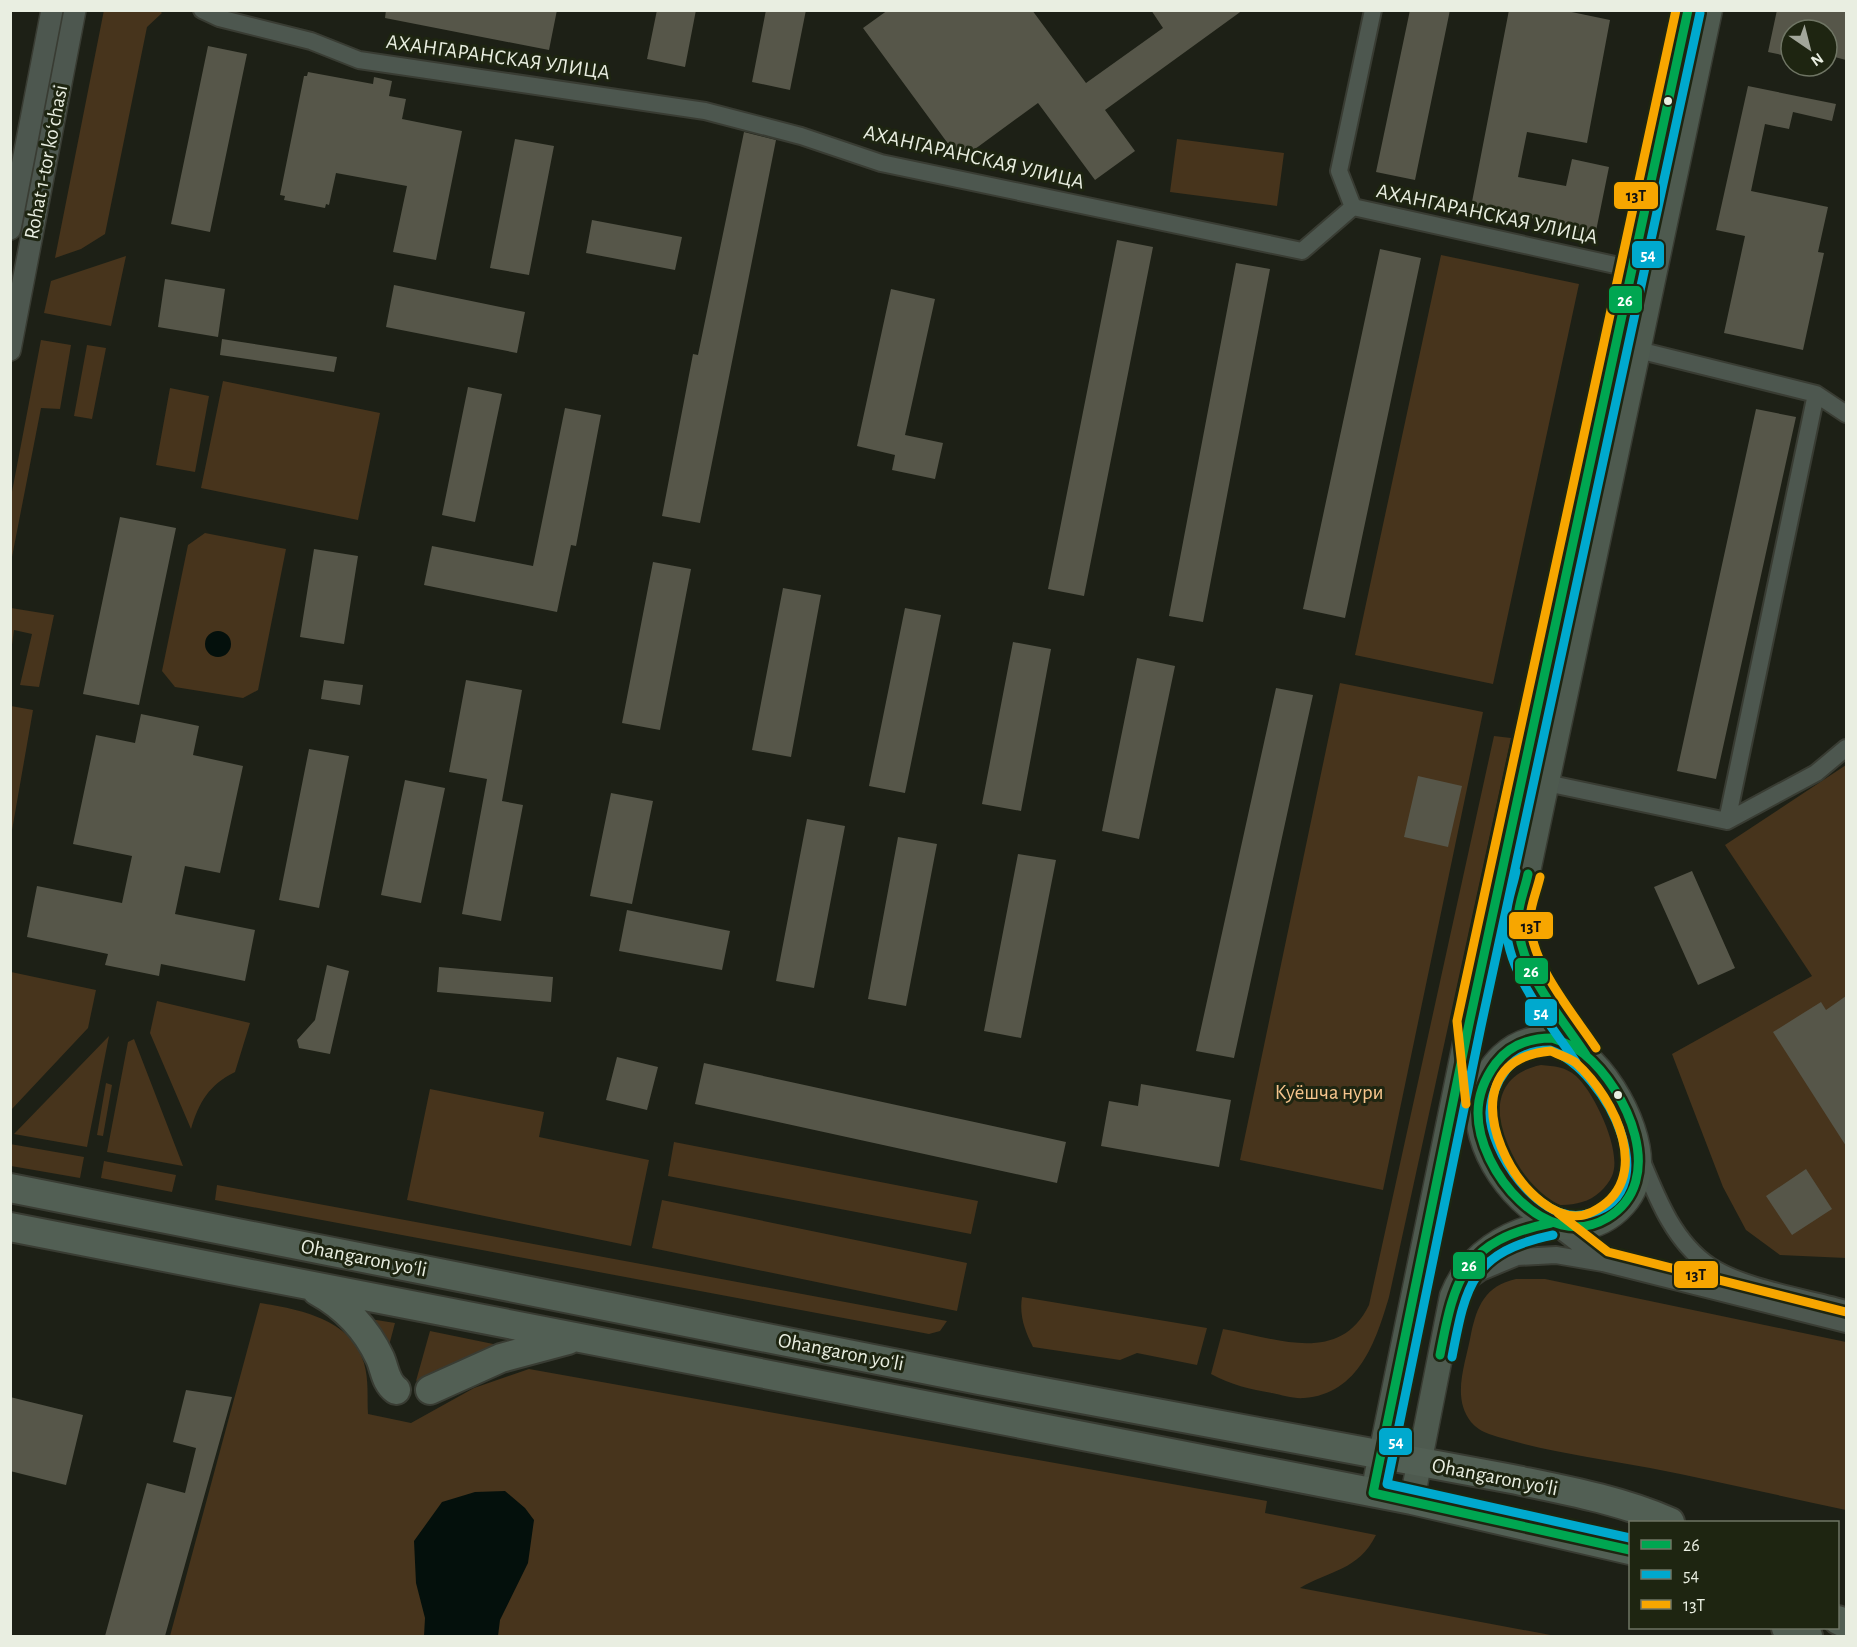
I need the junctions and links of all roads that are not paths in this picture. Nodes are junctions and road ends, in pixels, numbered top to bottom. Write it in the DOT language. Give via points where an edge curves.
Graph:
graph roads {
  1 [pos="52,10"];
  2 [pos="75,10"];
  3 [pos="202,10"];
  4 [pos="1373,10"];
  5 [pos="1688,10"];
  6 [pos="1710,10"];
  7 [pos="1353,207"];
  8 [pos="10,229"];
  9 [pos="1644,271"];
  10 [pos="1628,347"];
  11 [pos="10,350"];
  12 [pos="1816,394"];
  13 [pos="1846,414"];
  14 [pos="1846,748"];
  15 [pos="1524,778"];
  16 [pos="1547,783"];
  17 [pos="1727,821"];
  18 [pos="1469,1024"];
  19 [pos="1586,1055"];
  20 [pos="1478,1102"];
  21 [pos="1638,1150"];
  22 [pos="10,1188"];
  23 [pos="1432,1210"];
  24 [pos="1551,1223"];
  25 [pos="10,1227"];
  26 [pos="1603,1263"];
  27 [pos="302,1283"];
  28 [pos="1452,1296"];
  29 [pos="1846,1309"];
  30 [pos="1846,1324"];
  31 [pos="580,1337"];
  32 [pos="1380,1455"];
  33 [pos="1419,1462"];
  34 [pos="1373,1493"];
  35 [pos="1412,1500"];
  36 [pos="1668,1521"];
  37 [pos="1629,1550"];
  38 [pos="1789,1629"];
  39 [pos="1808,1636"];
  1 -- 8 [label="street, Rohat 1-tor koʻchasi"];
  2 -- 11 [label="street, Rohat 1-tor koʻchasi"];
  3 -- 7 [label="street, АХАНГАРАНСКАЯ УЛИЦА" via="219,18 311,41 359,60 705,111 801,136 881,163 1302,251"];
  4 -- 7 [label="street" via="1339,171"];
  5 -- 9 [label="main road"];
  6 -- 9 [label="main road"];
  7 -- 9 [label="street, АХАНГАРАНСКАЯ УЛИЦА"];
  9 -- 10 [label="main road"];
  10 -- 12 [label="street"];
  10 -- 15 [label="main road"];
  10 -- 16 [label="main road"];
  12 -- 13 [label="street"];
  12 -- 17 [label="street"];
  14 -- 17 [label="street" via="1816,773"];
  15 -- 16 [label="street"];
  15 -- 18 [label="main road"];
  16 -- 17 [label="street"];
  16 -- 19 [label="main road" via="1518,919 1520,939 1542,986"];
  18 -- 20 [label="main road"];
  18 -- 23 [label="main road"];
  19 -- 20 [label="main road" via="1561,1040 1524,1042 1494,1065"];
  19 -- 21 [label="main road" via="1616,1096"];
  20 -- 23 [label="main road"];
  20 -- 24 [label="main road" via="1479,1131 1493,1163 1513,1191"];
  21 -- 24 [label="main road" via="1636,1184 1616,1213 1580,1228"];
  21 -- 29 [label="street" via="1672,1225 1702,1260 1746,1281"];
  22 -- 32 [label="highway, Ohangaron yoʻli"];
  23 -- 32 [label="main road"];
  24 -- 26 [label="street"];
  24 -- 28 [label="main road" via="1522,1230 1491,1246 1466,1269"];
  25 -- 27 [label="highway, Ohangaron yoʻli"];
  26 -- 28 [label="street" via="1556,1255 1517,1257 1481,1272"];
  26 -- 30 [label="street"];
  27 -- 31 [label="highway, Ohangaron yoʻli"];
  27 -- 31 [label="highway" via="355,1318 374,1346 389,1385 413,1390 501,1358"];
  28 -- 33 [label="main road"];
  31 -- 34 [label="highway, Ohangaron yoʻli"];
  32 -- 33 [label="highway, Ohangaron yoʻli"];
  32 -- 34 [label="main road"];
  33 -- 35 [label="main road"];
  33 -- 36 [label="highway, Ohangaron yoʻli" via="1580,1494"];
  34 -- 35 [label="highway, Ohangaron yoʻli"];
  35 -- 37 [label="highway, Ohangaron yoʻli"];
  38 -- 39 [label="highway"];
}
